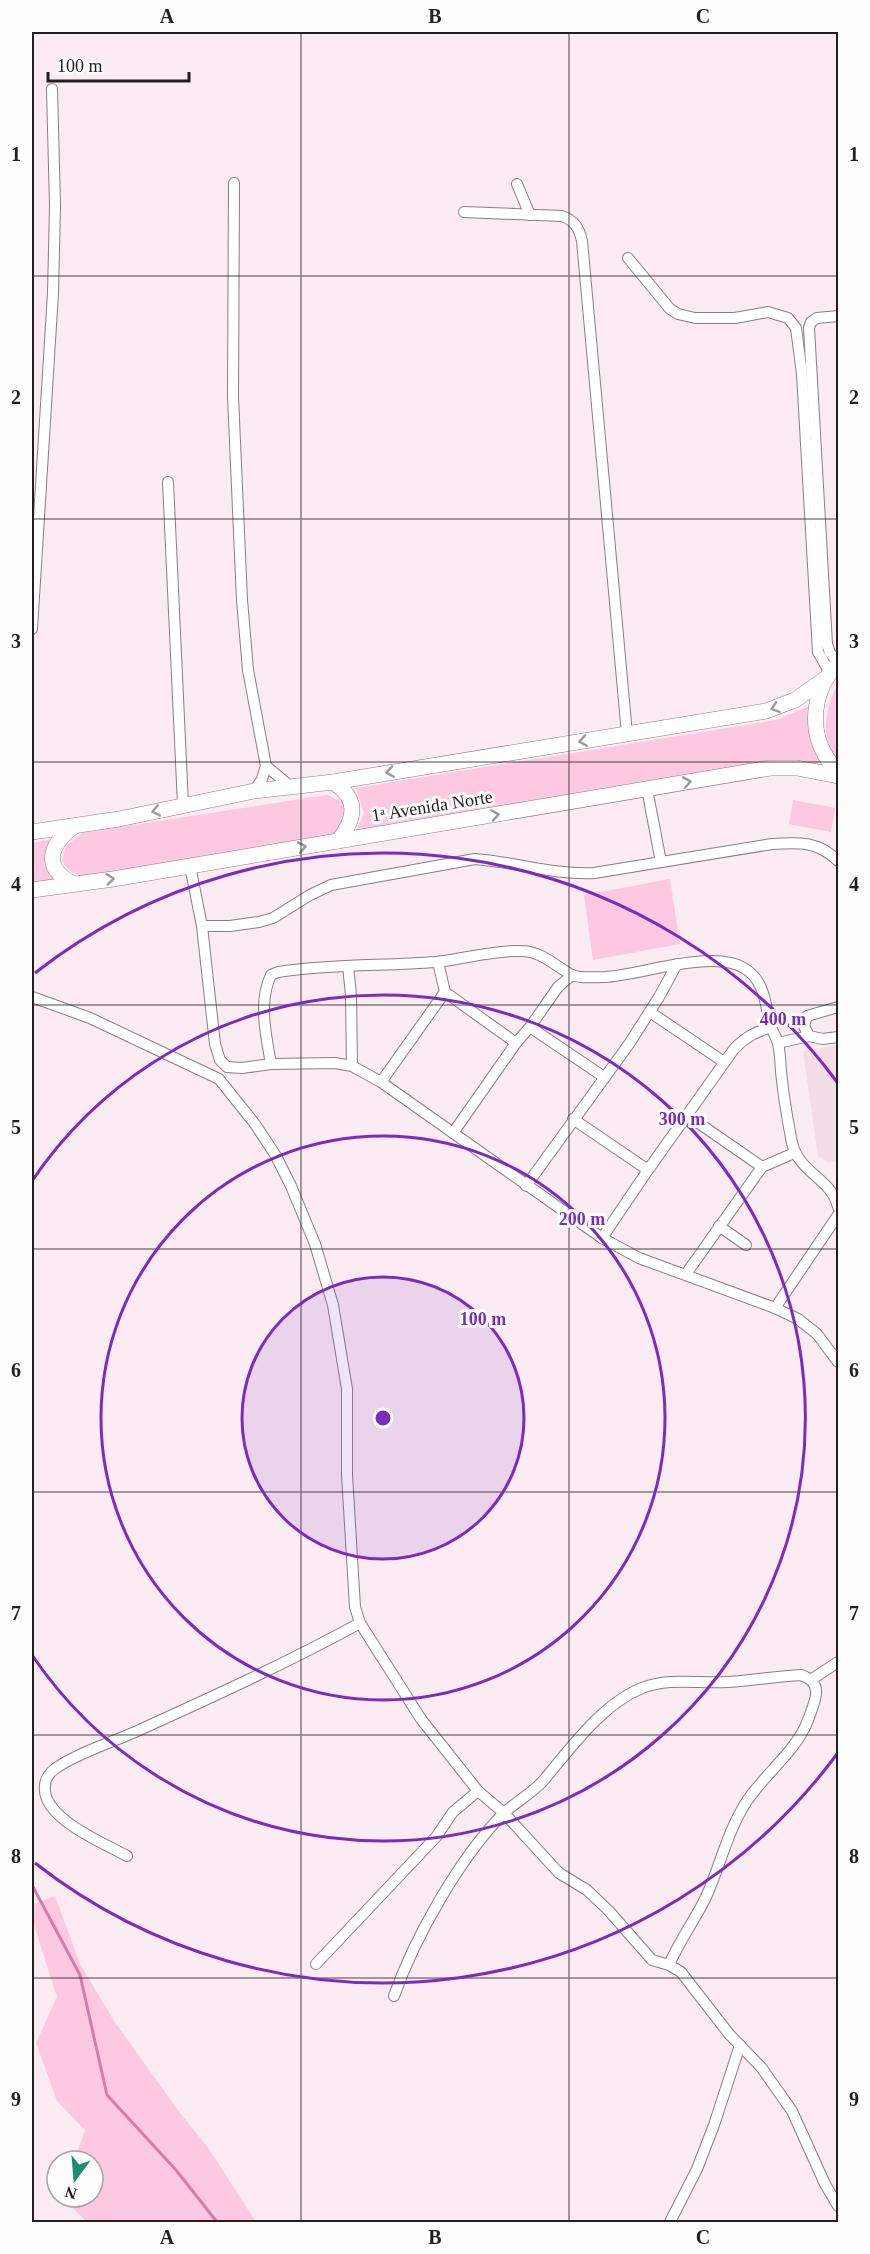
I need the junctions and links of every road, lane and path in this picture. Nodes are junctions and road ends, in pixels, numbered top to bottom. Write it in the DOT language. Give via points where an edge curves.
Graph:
graph roads {
  1 [pos="52,89"];
  2 [pos="234,183"];
  3 [pos="517,184"];
  4 [pos="464,212"];
  5 [pos="530,215"];
  6 [pos="628,258"];
  7 [pos="838,316"];
  8 [pos="168,482"];
  9 [pos="32,629"];
  10 [pos="833,669"];
  11 [pos="627,734"];
  12 [pos="266,766"];
  13 [pos="838,772"];
  14 [pos="838,776"];
  15 [pos="333,782"];
  16 [pos="290,786"];
  17 [pos="647,789"];
  18 [pos="254,791"];
  19 [pos="183,805"];
  20 [pos="73,826"];
  21 [pos="32,832"];
  22 [pos="338,840"];
  23 [pos="838,861"];
  24 [pos="661,862"];
  25 [pos="190,866"];
  26 [pos="72,883"];
  27 [pos="32,890"];
  28 [pos="202,926"];
  29 [pos="438,962"];
  30 [pos="677,964"];
  31 [pos="348,966"];
  32 [pos="572,975"];
  33 [pos="445,992"];
  34 [pos="32,997"];
  35 [pos="838,1008"];
  36 [pos="650,1012"];
  37 [pos="530,1027"];
  38 [pos="771,1027"];
  39 [pos="809,1036"];
  40 [pos="838,1037"];
  41 [pos="516,1043"];
  42 [pos="778,1043"];
  43 [pos="724,1062"];
  44 [pos="271,1064"];
  45 [pos="352,1066"];
  46 [pos="227,1067"];
  47 [pos="604,1077"];
  48 [pos="219,1079"];
  49 [pos="381,1082"];
  50 [pos="687,1115"];
  51 [pos="573,1119"];
  52 [pos="453,1133"];
  53 [pos="794,1154"];
  54 [pos="762,1167"];
  55 [pos="648,1170"];
  56 [pos="526,1186"];
  57 [pos="838,1207"];
  58 [pos="838,1215"];
  59 [pos="719,1226"];
  60 [pos="602,1238"];
  61 [pos="746,1245"];
  62 [pos="686,1274"];
  63 [pos="775,1308"];
  64 [pos="838,1361"];
  65 [pos="360,1623"];
  66 [pos="838,1662"];
  67 [pos="812,1679"];
  68 [pos="478,1791"];
  69 [pos="504,1813"];
  70 [pos="127,1856"];
  71 [pos="316,1964"];
  72 [pos="669,1965"];
  73 [pos="394,1995"];
  74 [pos="740,2045"];
  75 [pos="838,2206"];
  76 [pos="670,2223"];
  1 -- 9 [label="street" via="53,293"];
  2 -- 12 [label="street" via="232,397 242,600 248,670"];
  3 -- 5 [label="street"];
  4 -- 5 [label="street"];
  5 -- 11 [label="street" via="569,219 576,224 582,241"];
  6 -- 10 [label="street" via="678,314 735,318 768,312 788,318 796,328 818,652"];
  7 -- 10 [label="street" via="817,318 809,328 827,644"];
  8 -- 19 [label="street"];
  10 -- 11 [label="main road, one-way" via="795,700 766,711"];
  10 -- 13 [label="main road" via="817,700 815,722 819,744"];
  11 -- 15 [label="main road, one-way"];
  12 -- 16 [label="street"];
  12 -- 18 [label="street"];
  17 -- 14 [label="main road, 1ᵃ Avenida Norte, one-way" via="770,768 797,768"];
  15 -- 16 [label="main road"];
  15 -- 22 [label="main road" via="349,795 352,809 350,825"];
  16 -- 18 [label="main road"];
  22 -- 17 [label="main road, 1ᵃ Avenida Norte, one-way"];
  17 -- 24 [label="street"];
  18 -- 19 [label="main road"];
  19 -- 20 [label="main road, one-way"];
  20 -- 21 [label="main road"];
  20 -- 26 [label="main road" via="55,845 52,858 60,876"];
  25 -- 22 [label="main road, 1ᵃ Avenida Norte, one-way"];
  23 -- 24 [label="street" via="828,850 800,843"];
  24 -- 28 [label="street" via="570,874 475,859 331,885 260,922"];
  26 -- 25 [label="main road, 1ᵃ Avenida Norte, one-way"];
  25 -- 28 [label="street"];
  26 -- 27 [label="main road, 1ᵃ Avenida Norte"];
  28 -- 46 [label="street" via="215,1044"];
  29 -- 31 [label="street"];
  29 -- 32 [label="street" via="522,950 539,954"];
  29 -- 33 [label="street"];
  30 -- 32 [label="street" via="607,977"];
  30 -- 36 [label="street"];
  30 -- 38 [label="street" via="711,962 743,967 754,976 765,996"];
  31 -- 44 [label="street" via="271,975 263,1001"];
  31 -- 45 [label="street"];
  32 -- 37 [label="street" via="558,987"];
  33 -- 41 [label="street"];
  33 -- 49 [label="street"];
  34 -- 48 [label="street" via="90,1018"];
  35 -- 39 [label="street" via="807,1016 804,1026"];
  36 -- 43 [label="street"];
  36 -- 47 [label="street"];
  37 -- 41 [label="street"];
  37 -- 47 [label="street"];
  38 -- 42 [label="street"];
  38 -- 43 [label="street" via="742,1040"];
  39 -- 40 [label="street"];
  39 -- 42 [label="street"];
  41 -- 52 [label="street"];
  42 -- 53 [label="street"];
  43 -- 50 [label="street"];
  44 -- 45 [label="street"];
  44 -- 46 [label="street"];
  45 -- 49 [label="street"];
  46 -- 48 [label="street"];
  47 -- 51 [label="street"];
  48 -- 65 [label="street" via="276,1156 315,1245 333,1305 347,1389 347,1475 355,1607"];
  49 -- 52 [label="street"];
  50 -- 54 [label="street"];
  50 -- 55 [label="street"];
  51 -- 55 [label="street"];
  51 -- 56 [label="street"];
  52 -- 56 [label="street"];
  53 -- 54 [label="street"];
  53 -- 57 [label="street" via="829,1189"];
  54 -- 59 [label="street"];
  55 -- 60 [label="street"];
  56 -- 60 [label="street"];
  58 -- 63 [label="street"];
  59 -- 61 [label="street"];
  59 -- 62 [label="street"];
  60 -- 62 [label="street" via="639,1258"];
  62 -- 63 [label="street"];
  63 -- 64 [label="street" via="817,1334"];
  65 -- 68 [label="street" via="421,1719"];
  65 -- 70 [label="street" via="64,1763 49,1775 44,1787 46,1802 53,1810"];
  66 -- 67 [label="street"];
  67 -- 69 [label="street" via="801,1675 726,1683 671,1681 639,1689 618,1702 571,1746 530,1794"];
  67 -- 72 [label="street" via="816,1692 807,1723 746,1802 706,1896"];
  68 -- 69 [label="street"];
  68 -- 71 [label="street" via="453,1812 436,1837"];
  69 -- 72 [label="street" via="559,1873 587,1890 609,1911 652,1960"];
  69 -- 73 [label="street" via="435,1908"];
  72 -- 74 [label="street" via="681,1972"];
  74 -- 75 [label="street" via="792,2111"];
  74 -- 76 [label="street" via="714,2125"];
}
